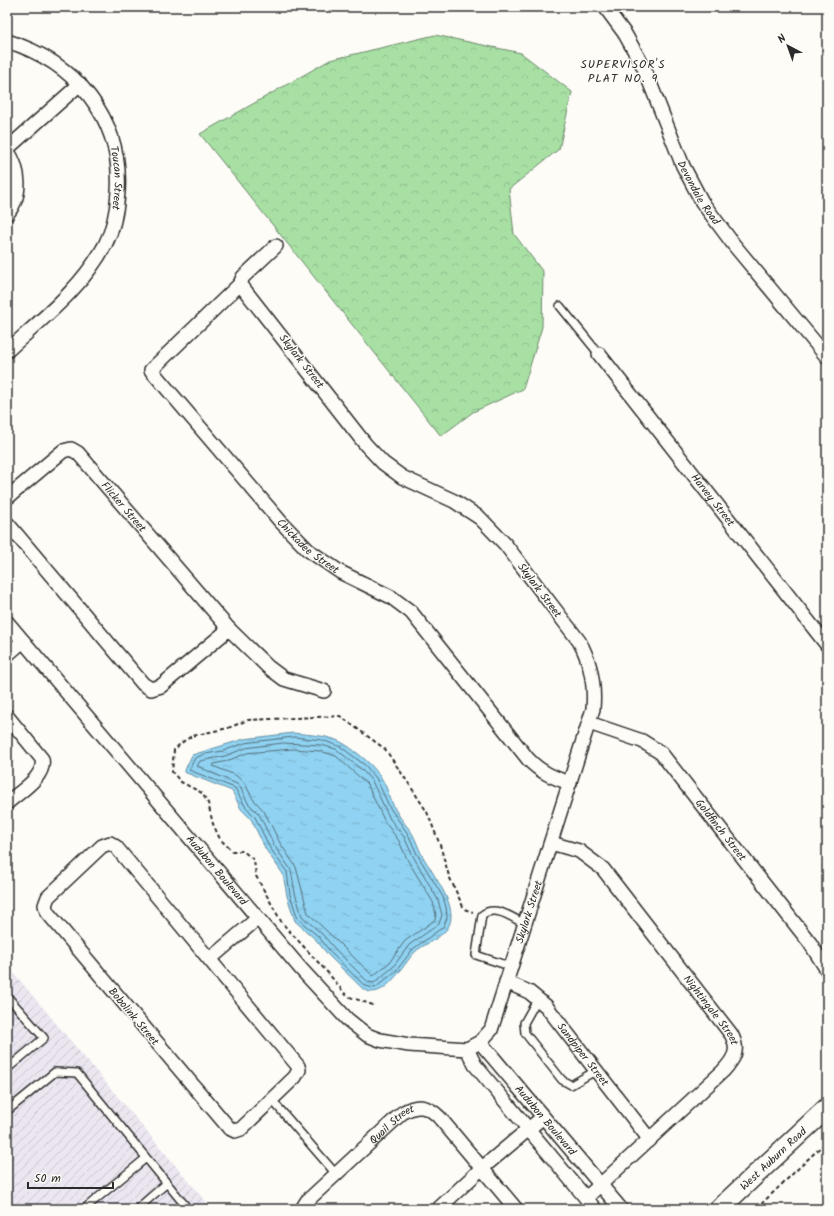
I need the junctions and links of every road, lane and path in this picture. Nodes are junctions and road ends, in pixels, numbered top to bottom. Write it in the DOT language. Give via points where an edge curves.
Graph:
graph roads {
  1 [pos="604,7"];
  2 [pos="7,41"];
  3 [pos="80,84"];
  4 [pos="7,150"];
  5 [pos="7,214"];
  6 [pos="276,246"];
  7 [pos="240,284"];
  8 [pos="560,306"];
  9 [pos="7,351"];
  10 [pos="599,354"];
  11 [pos="827,357"];
  12 [pos="7,498"];
  13 [pos="7,523"];
  14 [pos="7,622"];
  15 [pos="229,629"];
  16 [pos="23,641"];
  17 [pos="827,645"];
  18 [pos="7,655"];
  19 [pos="324,691"];
  20 [pos="7,716"];
  21 [pos="589,723"];
  22 [pos="570,783"];
  23 [pos="7,803"];
  24 [pos="551,843"];
  25 [pos="482,915"];
  26 [pos="258,918"];
  27 [pos="526,925"];
  28 [pos="210,959"];
  29 [pos="512,967"];
  30 [pos="827,970"];
  31 [pos="506,982"];
  32 [pos="7,996"];
  33 [pos="538,998"];
  34 [pos="373,1005"];
  35 [pos="480,1042"];
  36 [pos="467,1049"];
  37 [pos="7,1069"];
  38 [pos="597,1070"];
  39 [pos="272,1100"];
  40 [pos="827,1108"];
  41 [pos="7,1111"];
  42 [pos="543,1117"];
  43 [pos="528,1129"];
  44 [pos="650,1140"];
  45 [pos="827,1141"];
  46 [pos="146,1158"];
  47 [pos="481,1169"];
  48 [pos="336,1174"];
  49 [pos="167,1183"];
  50 [pos="600,1184"];
  51 [pos="586,1198"];
  52 [pos="84,1209"];
  53 [pos="137,1209"];
  54 [pos="188,1209"];
  55 [pos="302,1209"];
  56 [pos="438,1209"];
  57 [pos="516,1209"];
  58 [pos="596,1209"];
  59 [pos="621,1209"];
  60 [pos="719,1209"];
  61 [pos="756,1209"];
  1 -- 11 [label="street, Devondale Road" via="625,34 644,68 683,166 702,202 729,239"];
  2 -- 3 [label="street, Toucan Street" via="47,58"];
  3 -- 4 [label="street"];
  3 -- 9 [label="street, Toucan Street" via="107,123 117,155 119,184 112,229 97,259 81,281"];
  4 -- 5 [label="street" via="15,164 18,184 14,205"];
  6 -- 7 [label="street" via="243,277"];
  7 -- 21 [label="street, Skylark Street" via="382,463 402,477 439,493 471,511 505,544 584,651 594,689"];
  7 -- 22 [label="street, Chickadee Street" via="151,370 296,537 325,563 391,597 405,607 528,759 546,774"];
  8 -- 10 [label="lane"];
  10 -- 17 [label="street, Harvey Street"];
  12 -- 15 [label="street, Flicker Street" via="63,451 70,448 78,452"];
  13 -- 15 [label="street" via="143,684 151,689 161,686"];
  14 -- 16 [label="street, Audubon Boulevard"];
  15 -- 19 [label="street, Flicker Street" via="277,675"];
  16 -- 18 [label="street"];
  16 -- 26 [label="street, Audubon Boulevard"];
  20 -- 23 [label="street" via="42,759 44,767"];
  21 -- 22 [label="street, Skylark Street"];
  21 -- 30 [label="street, Goldfinch Street" via="636,738 661,752 814,948"];
  22 -- 24 [label="street, Skylark Street"];
  24 -- 27 [label="street, Skylark Street"];
  24 -- 44 [label="street, Nightingale Street" via="579,851 603,869 735,1042 733,1060"];
  25 -- 27 [label="lane" via="491,911 499,912"];
  25 -- 29 [label="lane" via="476,955"];
  25 -- 34 [label="path" via="464,909 449,876 427,812 385,749 340,716 248,720 228,728 192,736 181,743 174,750 172,772 180,782 202,793 220,839 232,850 243,850 254,860 256,876 270,906 347,996"];
  26 -- 28 [label="street"];
  26 -- 36 [label="street, Audubon Boulevard" via="323,995 367,1035 394,1043"];
  27 -- 29 [label="street, Skylark Street"];
  28 -- 39 [label="street, Bobolink Street" via="298,1066 299,1070 295,1077"];
  28 -- 39 [label="street, Bobolink Street" via="116,847 110,844 102,846 48,897 44,904 47,912 228,1128 235,1131 241,1129"];
  29 -- 31 [label="street, Skylark Street"];
  31 -- 33 [label="street, Sandpiper Street"];
  31 -- 35 [label="street, Skylark Street" via="495,1021"];
  32 -- 37 [label="lane" via="44,1038"];
  33 -- 38 [label="street, Sandpiper Street"];
  33 -- 38 [label="lane" via="524,1023 525,1034 562,1080 571,1085"];
  35 -- 36 [label="street"];
  35 -- 42 [label="street, Audubon Boulevard"];
  36 -- 43 [label="street, Audubon Boulevard" via="475,1065"];
  38 -- 44 [label="street, Sandpiper Street"];
  39 -- 48 [label="lane"];
  40 -- 60 [label="main road, West Auburn Road"];
  41 -- 46 [label="lane" via="56,1072 77,1073"];
  42 -- 43 [label="street"];
  42 -- 50 [label="street, Audubon Boulevard"];
  43 -- 47 [label="street"];
  43 -- 51 [label="street, Audubon Boulevard"];
  44 -- 50 [label="street, Nightingale Street"];
  45 -- 61 [label="path"];
  46 -- 49 [label="lane"];
  46 -- 52 [label="lane"];
  47 -- 48 [label="street, Quail Street" via="436,1113 426,1107 416,1106 402,1113"];
  47 -- 56 [label="street"];
  47 -- 57 [label="street, Quail Street"];
  48 -- 55 [label="street, Quail Street"];
  49 -- 53 [label="lane"];
  49 -- 54 [label="lane"];
  50 -- 51 [label="street, Nightingale Street"];
  50 -- 59 [label="street, Audubon Boulevard"];
  51 -- 58 [label="street, Audubon Boulevard"];
}
